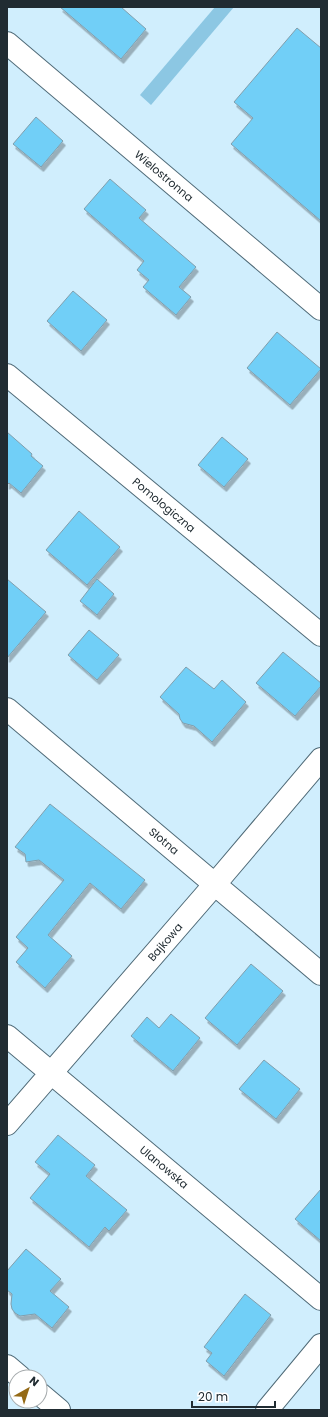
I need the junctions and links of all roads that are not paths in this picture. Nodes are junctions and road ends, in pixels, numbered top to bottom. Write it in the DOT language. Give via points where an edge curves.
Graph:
graph roads {
  1 [pos="7,43"];
  2 [pos="321,309"];
  3 [pos="7,375"];
  4 [pos="321,635"];
  5 [pos="7,709"];
  6 [pos="321,759"];
  7 [pos="216,884"];
  8 [pos="321,974"];
  9 [pos="7,1036"];
  10 [pos="51,1072"];
  11 [pos="7,1124"];
  12 [pos="321,1299"];
  13 [pos="321,1345"];
  14 [pos="48,1401"];
  15 [pos="59,1410"];
  16 [pos="267,1410"];
  1 -- 2 [label="street, Wielostronna"];
  3 -- 4 [label="street, Pomologiczna"];
  5 -- 7 [label="street, Słotna"];
  6 -- 7 [label="street, Bajkowa"];
  7 -- 8 [label="street, Słotna"];
  7 -- 10 [label="street, Bajkowa"];
  9 -- 10 [label="street, Ulanowska"];
  10 -- 11 [label="street, Bajkowa"];
  10 -- 12 [label="street, Ulanowska"];
  13 -- 16 [label="street"];
  14 -- 15 [label="street"];
}
